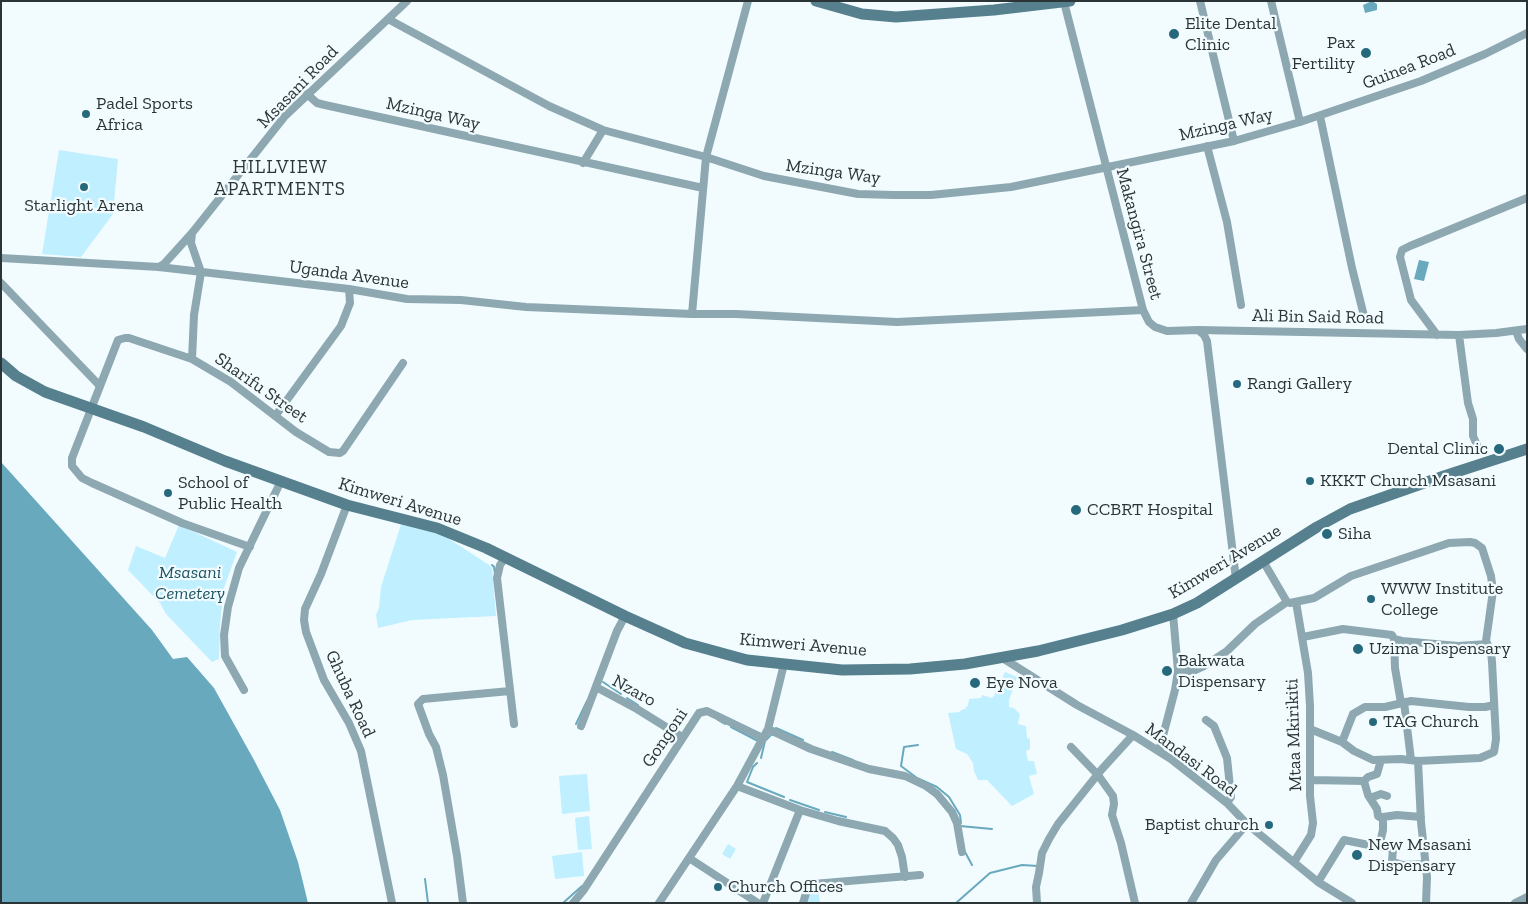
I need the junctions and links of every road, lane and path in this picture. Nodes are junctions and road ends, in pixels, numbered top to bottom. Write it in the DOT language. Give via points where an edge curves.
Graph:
graph roads {
  1 [pos="407,1"];
  2 [pos="748,1"];
  3 [pos="816,1"];
  4 [pos="1200,1"];
  5 [pos="1271,1"];
  6 [pos="1067,2"];
  7 [pos="388,19"];
  8 [pos="1527,33"];
  9 [pos="307,94"];
  10 [pos="1320,116"];
  11 [pos="1300,122"];
  12 [pos="603,130"];
  13 [pos="1234,141"];
  14 [pos="1207,146"];
  15 [pos="706,157"];
  16 [pos="583,163"];
  17 [pos="1106,168"];
  18 [pos="703,188"];
  19 [pos="1527,198"];
  20 [pos="192,233"];
  21 [pos="1,258"];
  22 [pos="159,266"];
  23 [pos="201,272"];
  24 [pos="1,283"];
  25 [pos="349,290"];
  26 [pos="1241,305"];
  27 [pos="1143,310"];
  28 [pos="692,314"];
  29 [pos="1364,316"];
  30 [pos="1527,328"];
  31 [pos="1198,330"];
  32 [pos="1516,331"];
  33 [pos="1437,334"];
  34 [pos="1459,335"];
  35 [pos="1527,349"];
  36 [pos="192,359"];
  37 [pos="1,363"];
  38 [pos="403,364"];
  39 [pos="100,386"];
  40 [pos="92,407"];
  41 [pos="276,415"];
  42 [pos="1477,445"];
  43 [pos="1527,449"];
  44 [pos="281,481"];
  45 [pos="347,505"];
  46 [pos="250,547"];
  47 [pos="505,558"];
  48 [pos="1263,561"];
  49 [pos="1236,579"];
  50 [pos="1287,602"];
  51 [pos="1296,602"];
  52 [pos="1173,614"];
  53 [pos="625,616"];
  54 [pos="1303,637"];
  55 [pos="1394,639"];
  56 [pos="1486,644"];
  57 [pos="1000,657"];
  58 [pos="784,664"];
  59 [pos="1178,671"];
  60 [pos="596,687"];
  61 [pos="244,690"];
  62 [pos="510,692"];
  63 [pos="1403,702"];
  64 [pos="1494,705"];
  65 [pos="1206,720"];
  66 [pos="514,724"];
  67 [pos="581,726"];
  68 [pos="1310,728"];
  69 [pos="768,729"];
  70 [pos="1133,735"];
  71 [pos="682,737"];
  72 [pos="763,738"];
  73 [pos="1342,742"];
  74 [pos="1071,746"];
  75 [pos="1159,751"];
  76 [pos="1382,760"];
  77 [pos="1415,761"];
  78 [pos="1098,775"];
  79 [pos="1310,780"];
  80 [pos="1364,781"];
  81 [pos="737,786"];
  82 [pos="1387,796"];
  83 [pos="1370,798"];
  84 [pos="1227,803"];
  85 [pos="800,810"];
  86 [pos="1421,816"];
  87 [pos="1383,819"];
  88 [pos="1247,824"];
  89 [pos="1382,847"];
  90 [pos="962,852"];
  91 [pos="689,858"];
  92 [pos="1294,862"];
  93 [pos="1426,864"];
  94 [pos="920,874"];
  95 [pos="904,877"];
  96 [pos="1318,882"];
  97 [pos="1527,897"];
  98 [pos="392,903"];
  99 [pos="463,903"];
  100 [pos="573,903"];
  101 [pos="660,903"];
  102 [pos="758,903"];
  103 [pos="763,903"];
  104 [pos="803,903"];
  105 [pos="1037,903"];
  106 [pos="1136,903"];
  107 [pos="1190,903"];
  108 [pos="1352,903"];
  109 [pos="1426,903"];
  110 [pos="1515,903"];
  1 -- 7 [label="street, Msasani Road"];
  2 -- 15 [label="street"];
  3 -- 6 [label="street" via="862,14 896,17"];
  4 -- 13 [label="street"];
  5 -- 11 [label="street"];
  6 -- 17 [label="street, Makangira Street"];
  7 -- 9 [label="street, Msasani Road"];
  7 -- 12 [label="street, Mzinga Way" via="549,106"];
  8 -- 10 [label="street, Guinea Road" via="1421,81"];
  9 -- 16 [label="street, Mzinga Way" via="325,105"];
  9 -- 20 [label="street, Msasani Road"];
  10 -- 11 [label="street, Guinea Road"];
  10 -- 29 [label="street, Ali Bin Said Road"];
  11 -- 13 [label="street, Mzinga Way"];
  12 -- 15 [label="street, Mzinga Way"];
  12 -- 16 [label="street"];
  13 -- 14 [label="street, Mzinga Way"];
  14 -- 17 [label="street, Mzinga Way"];
  14 -- 26 [label="street" via="1227,222"];
  15 -- 17 [label="street, Mzinga Way" via="764,176 858,194 931,195 1011,187"];
  15 -- 18 [label="street"];
  16 -- 18 [label="street, Mzinga Way"];
  17 -- 27 [label="street, Makangira Street"];
  18 -- 28 [label="street"];
  19 -- 33 [label="street" via="1402,250 1400,256 1411,300"];
  20 -- 22 [label="street, Msasani Road"];
  20 -- 23 [label="street"];
  21 -- 22 [label="street, Uganda Avenue"];
  22 -- 23 [label="street, Uganda Avenue"];
  23 -- 25 [label="street, Uganda Avenue"];
  23 -- 36 [label="street" via="194,315"];
  24 -- 39 [label="street"];
  25 -- 28 [label="street, Uganda Avenue" via="407,299"];
  25 -- 41 [label="street" via="350,303 341,326"];
  27 -- 28 [label="street, Uganda Avenue" via="897,322"];
  27 -- 31 [label="street, Makangira Street" via="1155,327 1167,331"];
  30 -- 32 [label="street, Ali Bin Said Road"];
  31 -- 33 [label="street, Ali Bin Said Road"];
  31 -- 49 [label="street" via="1204,335 1210,351"];
  32 -- 34 [label="street, Ali Bin Said Road"];
  32 -- 35 [label="street"];
  33 -- 34 [label="street, Ali Bin Said Road"];
  34 -- 42 [label="street"];
  36 -- 39 [label="street, Sharifu Street" via="121,338"];
  36 -- 41 [label="street, Sharifu Street"];
  37 -- 40 [label="street, Kimweri Avenue" via="16,376 45,392"];
  38 -- 41 [label="street, Sharifu Street" via="340,453 329,452"];
  39 -- 40 [label="street, Sharifu Street"];
  40 -- 44 [label="street, Kimweri Avenue"];
  40 -- 46 [label="street, Sharifu Street" via="72,458 72,466 82,478 182,523"];
  43 -- 48 [label="street, Kimweri Avenue" via="1350,509"];
  44 -- 45 [label="street, Kimweri Avenue"];
  44 -- 46 [label="street"];
  45 -- 47 [label="street, Kimweri Avenue" via="438,528"];
  45 -- 98 [label="street, Ghuba Road" via="305,608 304,620 324,680 361,751"];
  46 -- 61 [label="street" via="239,568 224,635 225,656"];
  47 -- 53 [label="street, Kimweri Avenue"];
  47 -- 62 [label="street" via="497,578"];
  48 -- 49 [label="street, Kimweri Avenue"];
  48 -- 50 [label="street"];
  49 -- 52 [label="street, Kimweri Avenue"];
  50 -- 51 [label="street"];
  50 -- 59 [label="street" via="1254,624 1227,651 1204,666 1193,671"];
  51 -- 54 [label="street, Mtaa Mkirikiti"];
  51 -- 56 [label="street" via="1314,598 1351,576 1409,556 1449,543 1475,543 1482,548 1492,583"];
  52 -- 57 [label="street, Kimweri Avenue" via="1122,630"];
  52 -- 59 [label="street"];
  53 -- 58 [label="street, Kimweri Avenue" via="704,649 748,660"];
  53 -- 60 [label="street"];
  54 -- 55 [label="street" via="1343,629 1392,635"];
  54 -- 68 [label="street, Mtaa Mkirikiti"];
  55 -- 56 [label="street" via="1450,645"];
  55 -- 63 [label="street" via="1395,668"];
  56 -- 64 [label="street" via="1491,655"];
  57 -- 58 [label="street, Kimweri Avenue" via="910,669 842,670"];
  57 -- 70 [label="street, Mandasi Road"];
  58 -- 69 [label="street"];
  59 -- 75 [label="street"];
  60 -- 67 [label="street"];
  60 -- 71 [label="street, Nzaro"];
  62 -- 66 [label="street"];
  62 -- 99 [label="street" via="423,699 418,704 436,747 443,775"];
  63 -- 64 [label="street" via="1469,707"];
  63 -- 73 [label="street" via="1386,707 1365,707 1355,712"];
  63 -- 77 [label="street"];
  64 -- 77 [label="street" via="1494,752 1480,758"];
  65 -- 84 [label="street" via="1214,726 1227,758 1231,797"];
  68 -- 73 [label="street"];
  68 -- 79 [label="street, Mtaa Mkirikiti"];
  69 -- 72 [label="street"];
  69 -- 90 [label="street" via="811,749 869,769 905,776 926,786 952,812"];
  70 -- 75 [label="street, Mandasi Road"];
  70 -- 78 [label="street"];
  71 -- 72 [label="street, Gongoni" via="704,710"];
  71 -- 100 [label="street, Gongoni"];
  72 -- 81 [label="street"];
  73 -- 76 [label="street" via="1370,759"];
  74 -- 78 [label="street"];
  75 -- 84 [label="street, Mandasi Road"];
  76 -- 77 [label="street"];
  76 -- 80 [label="street" via="1377,774"];
  77 -- 86 [label="street"];
  78 -- 105 [label="street" via="1058,824 1042,853 1036,887"];
  78 -- 106 [label="street" via="1113,796 1112,815"];
  79 -- 80 [label="street"];
  79 -- 92 [label="street, Mtaa Mkirikiti" via="1313,829"];
  80 -- 83 [label="street"];
  81 -- 85 [label="street"];
  81 -- 91 [label="street"];
  82 -- 83 [label="street" via="1381,794"];
  83 -- 87 [label="street" via="1378,816"];
  84 -- 88 [label="street, Mandasi Road"];
  85 -- 95 [label="street" via="885,831 898,845"];
  85 -- 103 [label="street"];
  86 -- 87 [label="street" via="1390,815"];
  86 -- 93 [label="street"];
  87 -- 96 [label="street" via="1379,847 1344,840"];
  88 -- 92 [label="street, Mandasi Road"];
  88 -- 107 [label="street" via="1216,860"];
  89 -- 93 [label="street" via="1393,850 1393,862"];
  91 -- 101 [label="street"];
  91 -- 102 [label="street"];
  92 -- 96 [label="street, Mandasi Road"];
  93 -- 109 [label="street"];
  94 -- 95 [label="street"];
  95 -- 104 [label="street" via="813,884 808,887"];
  96 -- 108 [label="street, Mandasi Road"];
  97 -- 110 [label="street"];
}
